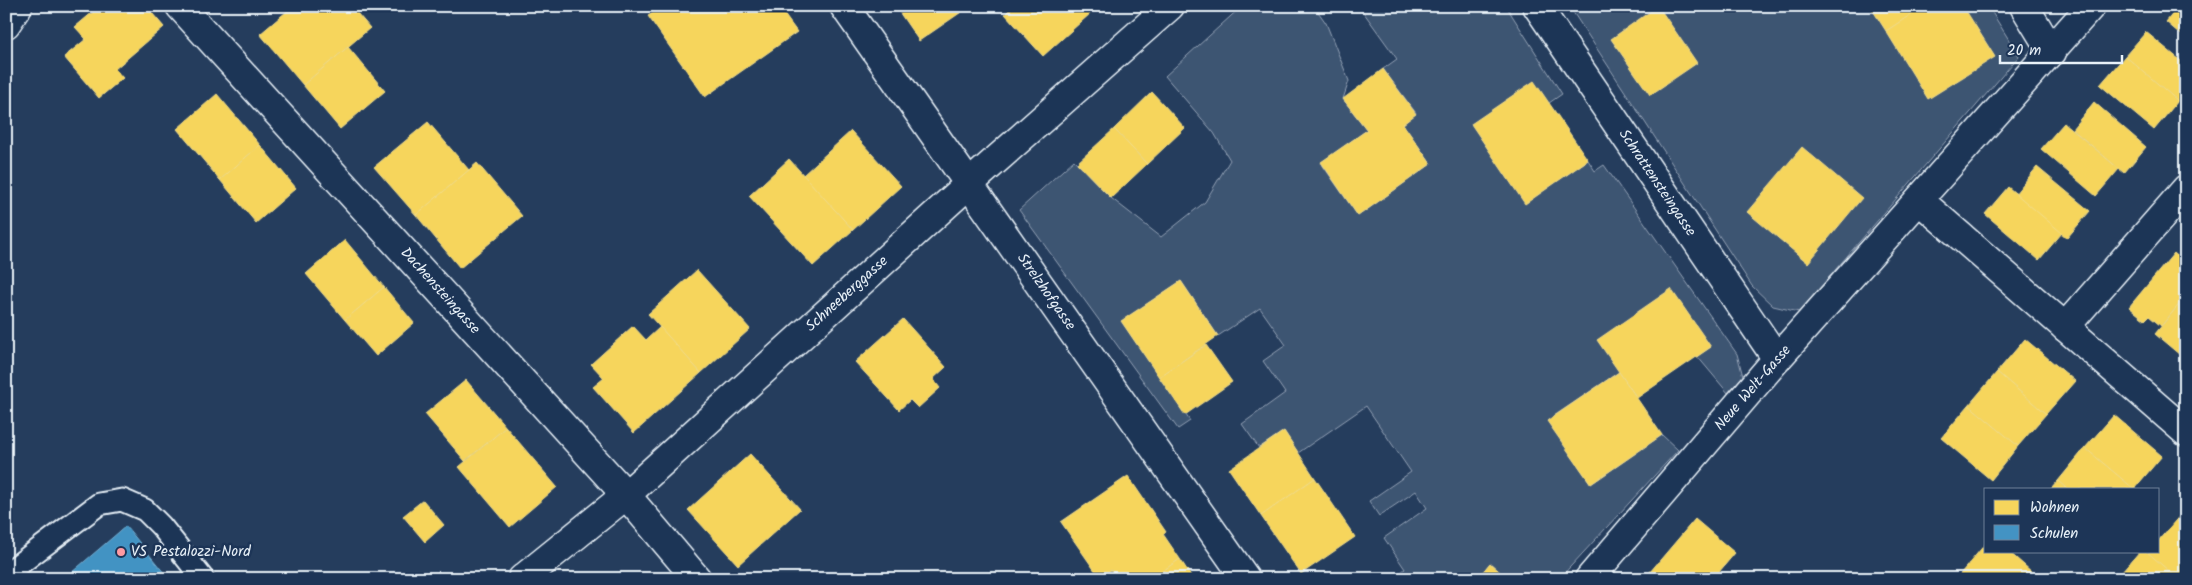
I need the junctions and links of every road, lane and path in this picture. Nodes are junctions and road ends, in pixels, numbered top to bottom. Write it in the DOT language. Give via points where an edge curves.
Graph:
graph roads {
  1 [pos="18,6"];
  2 [pos="180,6"];
  3 [pos="844,6"];
  4 [pos="1170,6"];
  5 [pos="1537,6"];
  6 [pos="2024,6"];
  7 [pos="2091,6"];
  8 [pos="6,24"];
  9 [pos="2052,52"];
  10 [pos="970,183"];
  11 [pos="2186,189"];
  12 [pos="1919,200"];
  13 [pos="2065,327"];
  14 [pos="1777,360"];
  15 [pos="2186,432"];
  16 [pos="626,496"];
  17 [pos="6,574"];
  18 [pos="203,579"];
  19 [pos="522,579"];
  20 [pos="697,579"];
  21 [pos="1246,579"];
  22 [pos="1589,579"];
  1 -- 8 [label="street"];
  2 -- 16 [label="street, Dachensteingasse"];
  3 -- 10 [label="street, Strelzhofgasse"];
  4 -- 10 [label="street, Schneeberggasse"];
  5 -- 14 [label="street, Schrattensteingasse"];
  6 -- 9 [label="street"];
  7 -- 9 [label="street, Neue Welt-Gasse"];
  9 -- 12 [label="street, Neue Welt-Gasse"];
  10 -- 16 [label="street, Schneeberggasse"];
  10 -- 21 [label="street, Strelzhofgasse"];
  11 -- 13 [label="street"];
  12 -- 13 [label="street"];
  12 -- 14 [label="street, Neue Welt-Gasse"];
  13 -- 15 [label="street"];
  14 -- 22 [label="street, Neue Welt-Gasse"];
  16 -- 19 [label="street, Schneeberggasse"];
  16 -- 20 [label="street, Dachensteingasse"];
  17 -- 18 [label="lane" via="100,504 122,500 145,510"];
}
